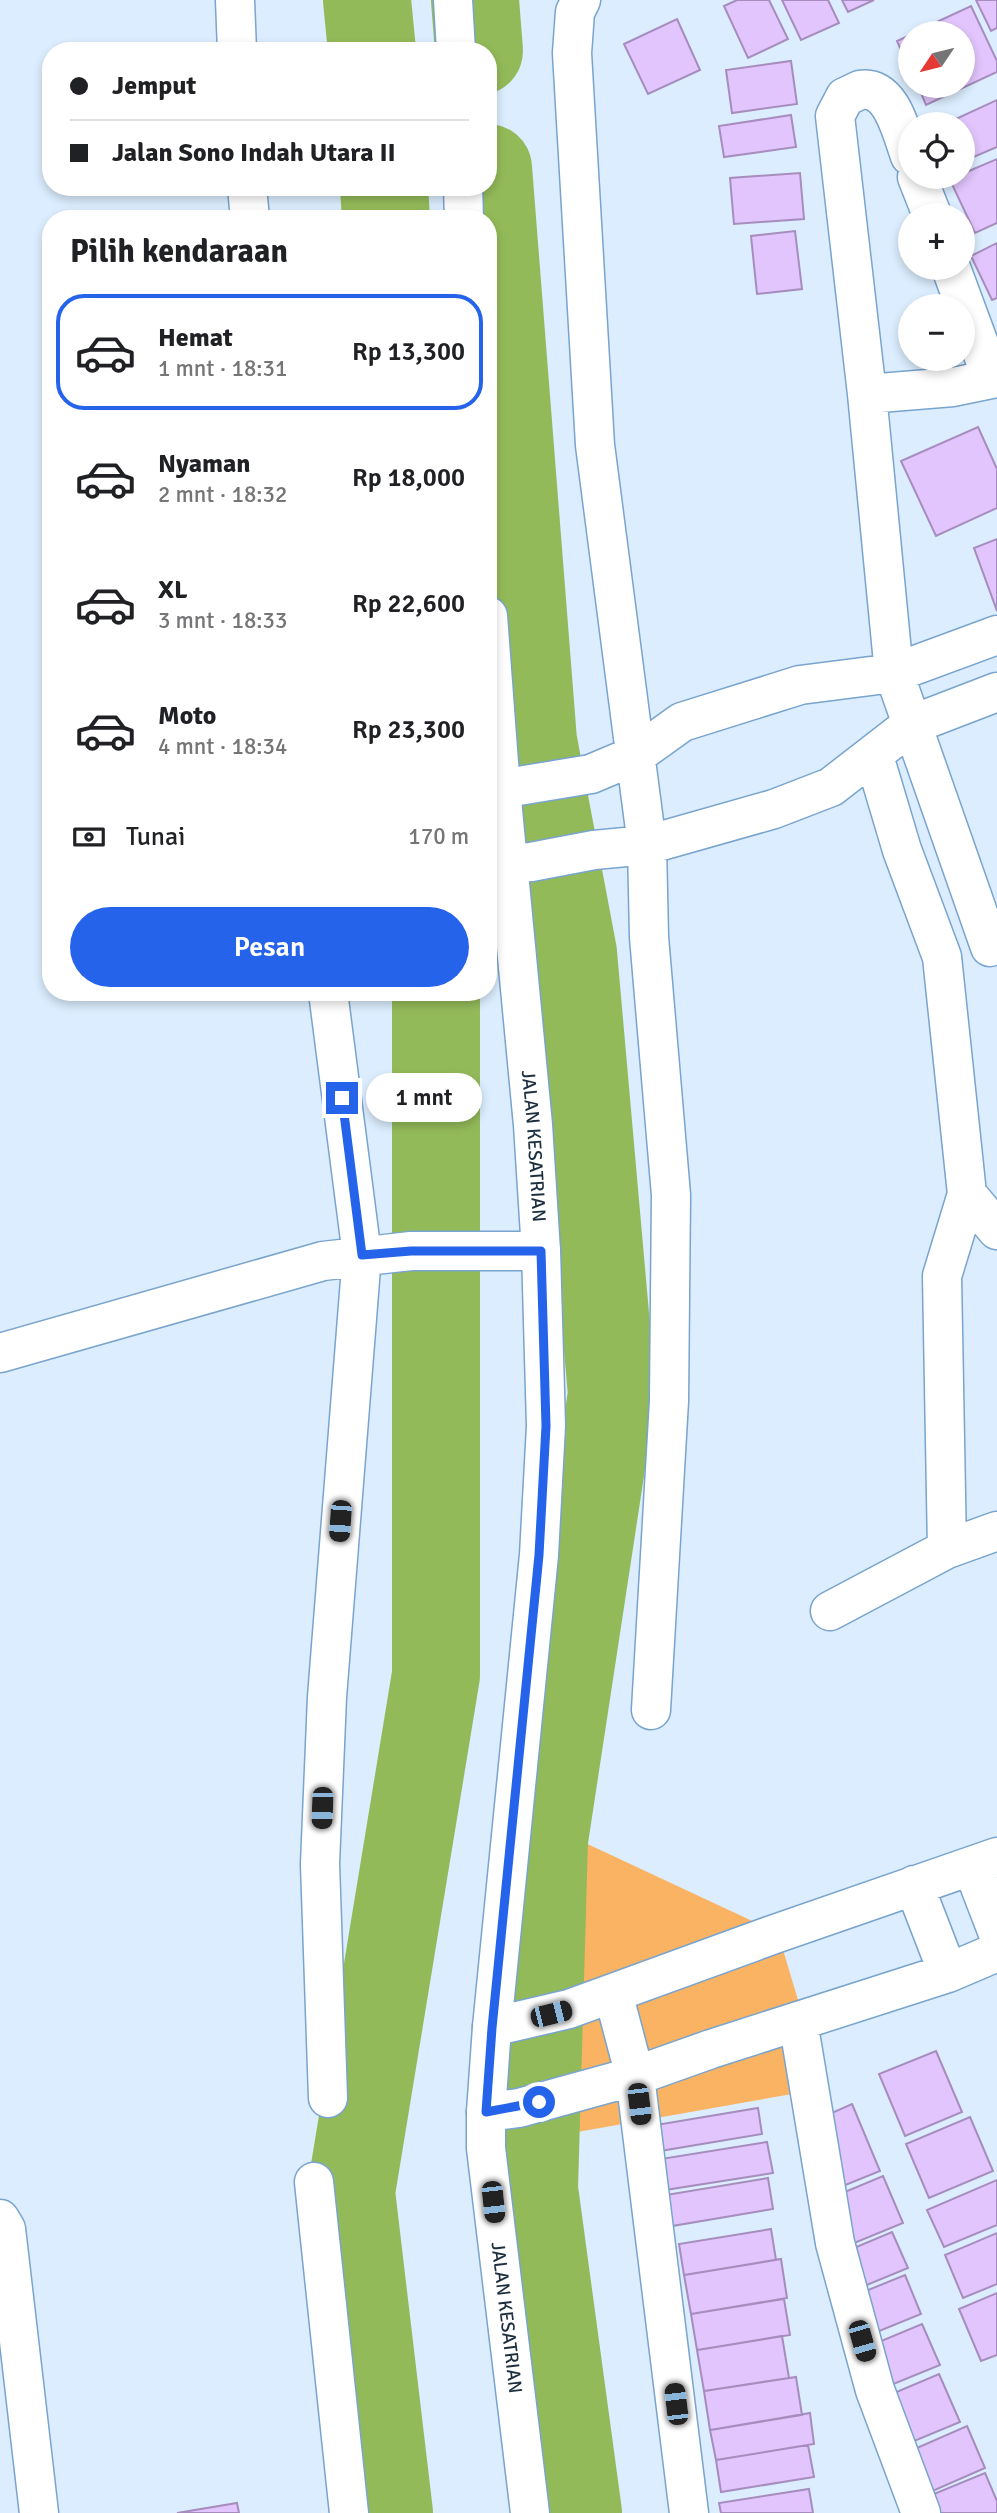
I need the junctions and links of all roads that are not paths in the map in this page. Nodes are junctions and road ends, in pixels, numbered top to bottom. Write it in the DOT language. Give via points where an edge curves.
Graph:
graph roads {
  1 [pos="235,0"];
  2 [pos="453,0"];
  3 [pos="581,0"];
  4 [pos="237,42"];
  5 [pos="455,42"];
  6 [pos="898,124"];
  7 [pos="956,280"];
  8 [pos="995,385"];
  9 [pos="867,394"];
  10 [pos="997,635"];
  11 [pos="894,673"];
  12 [pos="497,686"];
  13 [pos="997,692"];
  14 [pos="911,725"];
  15 [pos="636,755"];
  16 [pos="874,756"];
  17 [pos="510,788"];
  18 [pos="647,845"];
  19 [pos="519,862"];
  20 [pos="993,946"];
  21 [pos="942,957"];
  22 [pos="329,1001"];
  23 [pos="967,1194"];
  24 [pos="997,1230"];
  25 [pos="523,1251"];
  26 [pos="362,1255"];
  27 [pos="0,1353"];
  28 [pos="997,1531"];
  29 [pos="947,1549"];
  30 [pos="830,1611"];
  31 [pos="651,1710"];
  32 [pos="984,1862"];
  33 [pos="914,1885"];
  34 [pos="997,1931"];
  35 [pos="997,1952"];
  36 [pos="948,1973"];
  37 [pos="613,1993"];
  38 [pos="798,2021"];
  39 [pos="503,2025"];
  40 [pos="635,2076"];
  41 [pos="328,2098"];
  42 [pos="502,2110"];
  43 [pos="314,2182"];
  44 [pos="0,2219"];
  45 [pos="39,2513"];
  46 [pos="349,2513"];
  47 [pos="530,2513"];
  48 [pos="689,2513"];
  49 [pos="921,2513"];
  1 -- 4 [label="street"];
  2 -- 5 [label="street"];
  3 -- 15 [label="street" via="575,12 572,53 595,445"];
  6 -- 9 [label="street" via="891,106 875,91 862,90 845,97 835,116"];
  7 -- 8 [label="street"];
  8 -- 9 [label="street"];
  9 -- 11 [label="street"];
  10 -- 11 [label="street"];
  11 -- 14 [label="street"];
  11 -- 15 [label="street" via="800,685 682,722"];
  12 -- 17 [label="street, JALAN KESATRIAN"];
  13 -- 14 [label="street"];
  14 -- 16 [label="street"];
  14 -- 20 [label="street"];
  15 -- 17 [label="street" via="591,774"];
  15 -- 18 [label="street"];
  16 -- 18 [label="street" via="831,787 735,822"];
  16 -- 21 [label="street" via="902,850"];
  17 -- 19 [label="street, JALAN KESATRIAN"];
  18 -- 19 [label="street"];
  18 -- 31 [label="street" via="649,937 671,1195 669,1401"];
  19 -- 25 [label="street, JALAN KESATRIAN" via="533,1125"];
  20 -- 21 [label="street"];
  21 -- 23 [label="street"];
  22 -- 26 [label="street"];
  23 -- 24 [label="street"];
  23 -- 29 [label="street" via="942,1276"];
  25 -- 26 [label="street"];
  25 -- 39 [label="street, JALAN KESATRIAN" via="546,1426"];
  26 -- 27 [label="street" via="323,1261"];
  26 -- 41 [label="street" via="327,1697 320,1850"];
  28 -- 29 [label="street"];
  29 -- 30 [label="street"];
  32 -- 33 [label="street"];
  32 -- 34 [label="street"];
  33 -- 36 [label="street"];
  33 -- 37 [label="street"];
  35 -- 36 [label="street"];
  36 -- 38 [label="street"];
  37 -- 39 [label="street"];
  37 -- 40 [label="street"];
  38 -- 40 [label="street"];
  38 -- 49 [label="street" via="835,2243 876,2390"];
  39 -- 42 [label="street, JALAN KESATRIAN"];
  40 -- 42 [label="street"];
  40 -- 48 [label="street"];
  42 -- 47 [label="street, JALAN KESATRIAN" via="486,2148"];
  43 -- 46 [label="street"];
  44 -- 45 [label="street" via="6,2229"];
}
